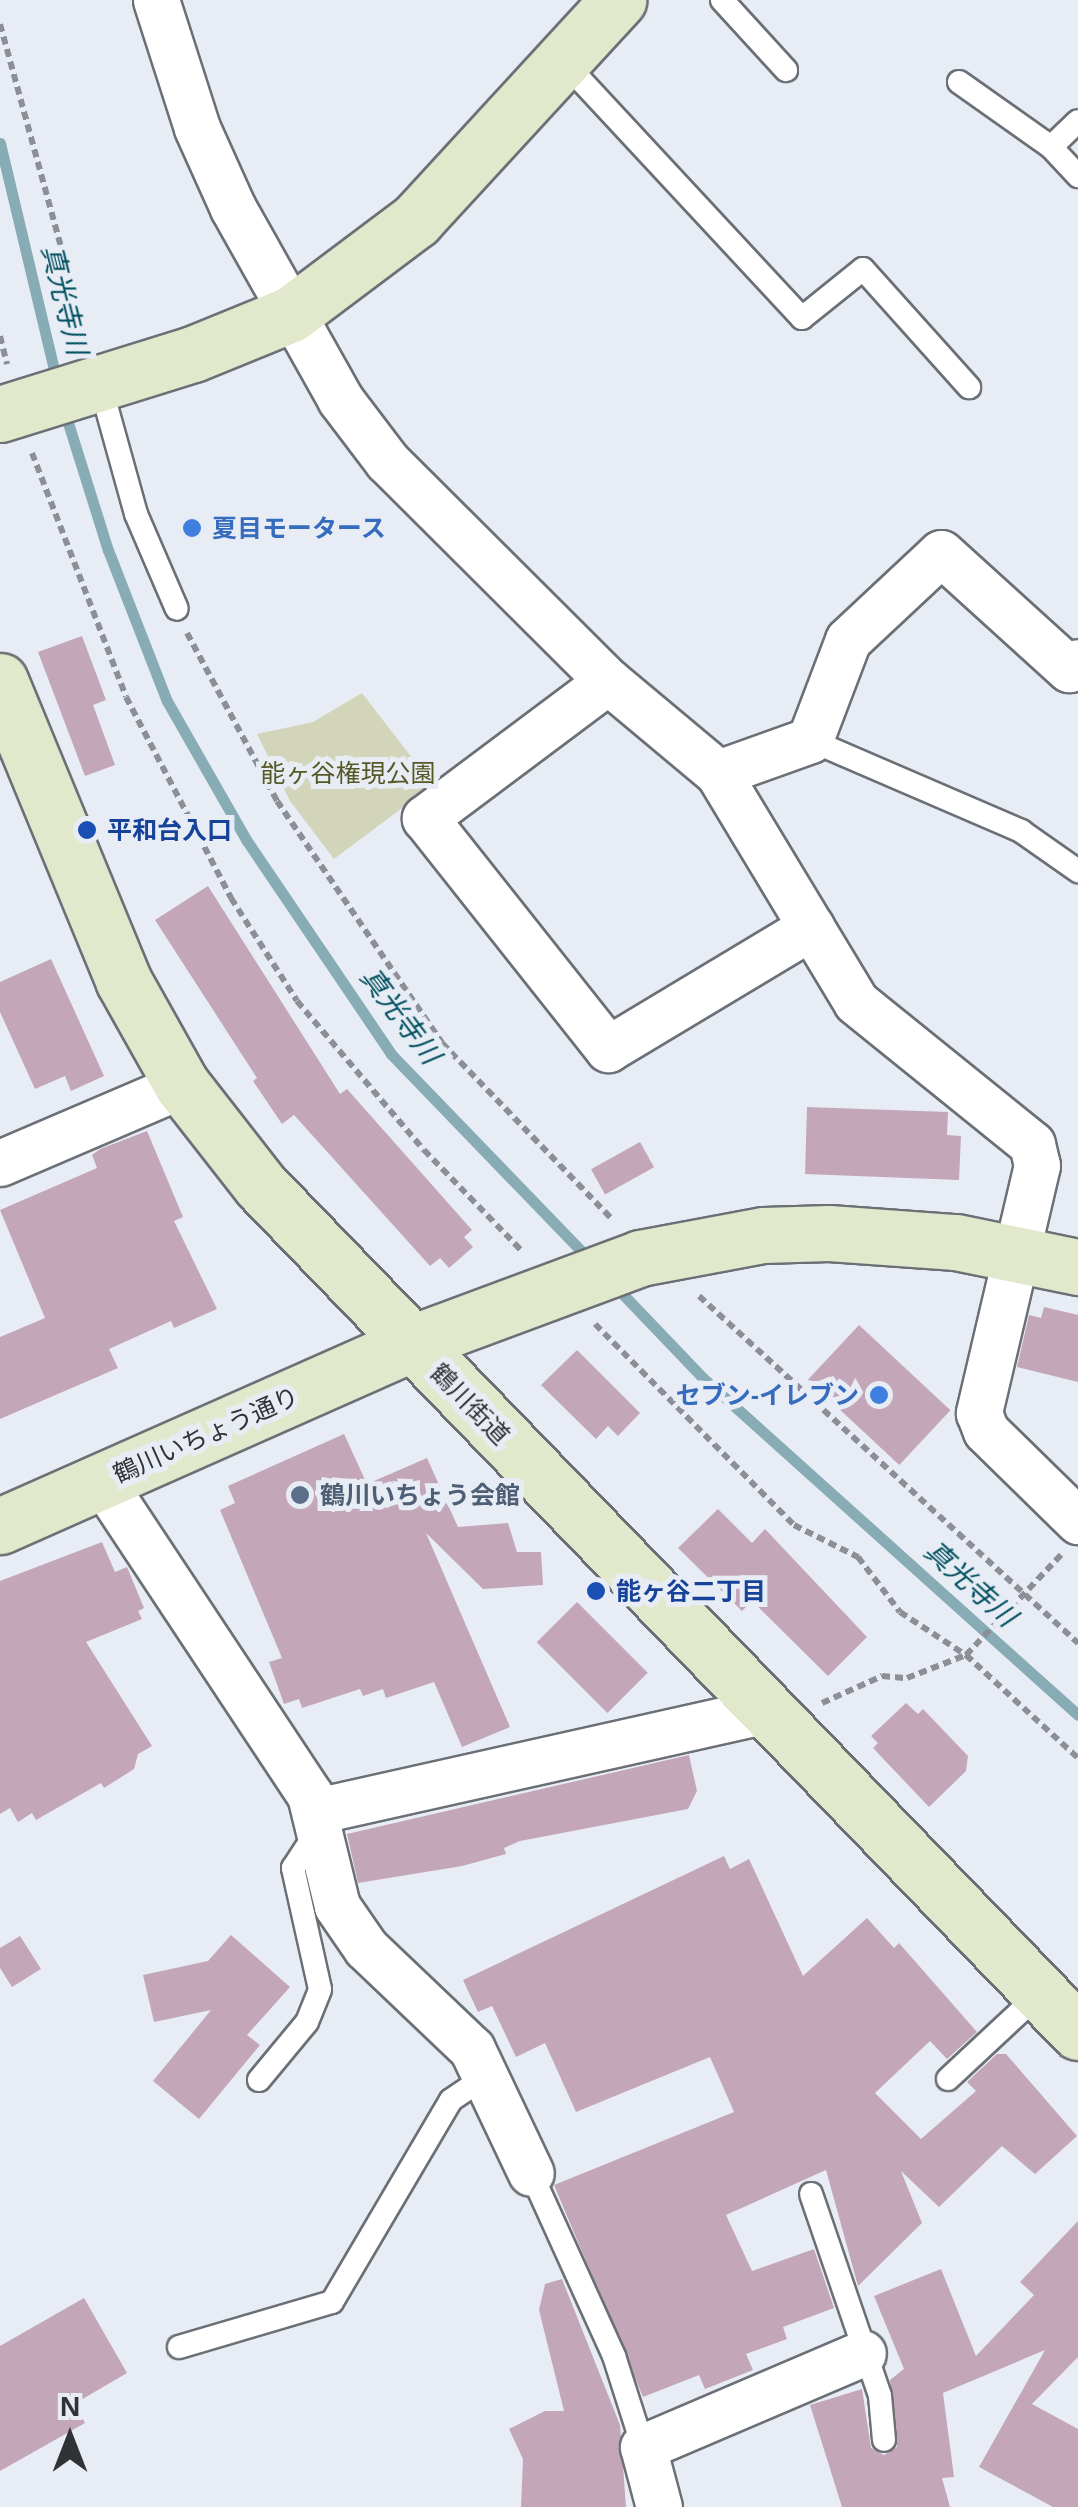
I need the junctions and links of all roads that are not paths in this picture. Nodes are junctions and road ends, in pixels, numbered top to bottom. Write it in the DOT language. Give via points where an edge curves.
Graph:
graph roads {
  1 [pos="156,0"];
  2 [pos="618,0"];
  3 [pos="722,0"];
  4 [pos="561,59"];
  5 [pos="786,70"];
  6 [pos="960,82"];
  7 [pos="1078,121"];
  8 [pos="1051,146"];
  9 [pos="1078,176"];
  10 [pos="291,314"];
  11 [pos="91,370"];
  12 [pos="969,387"];
  13 [pos="17,409"];
  14 [pos="176,609"];
  15 [pos="1075,668"];
  16 [pos="0,681"];
  17 [pos="608,681"];
  18 [pos="810,740"];
  19 [pos="718,773"];
  20 [pos="1078,871"];
  21 [pos="811,926"];
  22 [pos="182,1084"];
  23 [pos="0,1163"];
  24 [pos="1017,1252"];
  25 [pos="1078,1267"];
  26 [pos="412,1343"];
  27 [pos="102,1481"];
  28 [pos="0,1526"];
  29 [pos="1073,1534"];
  30 [pos="762,1711"];
  31 [pos="318,1819"];
  32 [pos="1039,1994"];
  33 [pos="1078,2032"];
  34 [pos="484,2078"];
  35 [pos="948,2079"];
  36 [pos="259,2080"];
  37 [pos="531,2173"];
  38 [pos="812,2194"];
  39 [pos="179,2348"];
  40 [pos="864,2353"];
  41 [pos="884,2440"];
  42 [pos="643,2447"];
  43 [pos="658,2507"];
  1 -- 10 [label="street" via="198,128"];
  2 -- 4 [label="street"];
  3 -- 5 [label="lane"];
  4 -- 10 [label="street" via="416,220"];
  4 -- 12 [label="lane" via="802,318 863,268"];
  6 -- 8 [label="lane"];
  7 -- 8 [label="lane"];
  8 -- 9 [label="lane"];
  10 -- 11 [label="street"];
  10 -- 17 [label="street" via="340,399 387,461"];
  11 -- 13 [label="street"];
  11 -- 14 [label="lane" via="136,514"];
  15 -- 18 [label="street" via="941,552 848,640"];
  16 -- 22 [label="street, 鶴川街道" via="123,980"];
  17 -- 19 [label="street"];
  17 -- 21 [label="street" via="424,818 608,1048"];
  18 -- 19 [label="street"];
  18 -- 20 [label="lane" via="1021,832"];
  19 -- 21 [label="street"];
  21 -- 24 [label="street" via="856,1002 1032,1144 1037,1165"];
  22 -- 23 [label="street"];
  22 -- 26 [label="street, 鶴川街道" via="261,1186"];
  24 -- 25 [label="street, 鶴川いちょう通り"];
  24 -- 26 [label="street, 鶴川いちょう通り" via="829,1233 627,1239 576,1296"];
  24 -- 29 [label="street" via="979,1412 986,1431"];
  26 -- 27 [label="street, 鶴川いちょう通り"];
  26 -- 30 [label="street, 鶴川街道"];
  27 -- 28 [label="street, 鶴川いちょう通り"];
  27 -- 31 [label="street"];
  30 -- 31 [label="street"];
  30 -- 32 [label="street, 鶴川街道"];
  31 -- 34 [label="street" via="337,1906 366,1948 472,2049"];
  31 -- 36 [label="lane" via="293,1868 320,1989 307,2022"];
  32 -- 33 [label="street, 鶴川街道"];
  32 -- 35 [label="lane"];
  34 -- 37 [label="street"];
  34 -- 39 [label="lane" via="451,2100 332,2302"];
  37 -- 42 [label="lane" via="608,2339"];
  38 -- 40 [label="lane"];
  40 -- 41 [label="lane" via="880,2396"];
  40 -- 42 [label="street"];
  42 -- 43 [label="street"];
}
